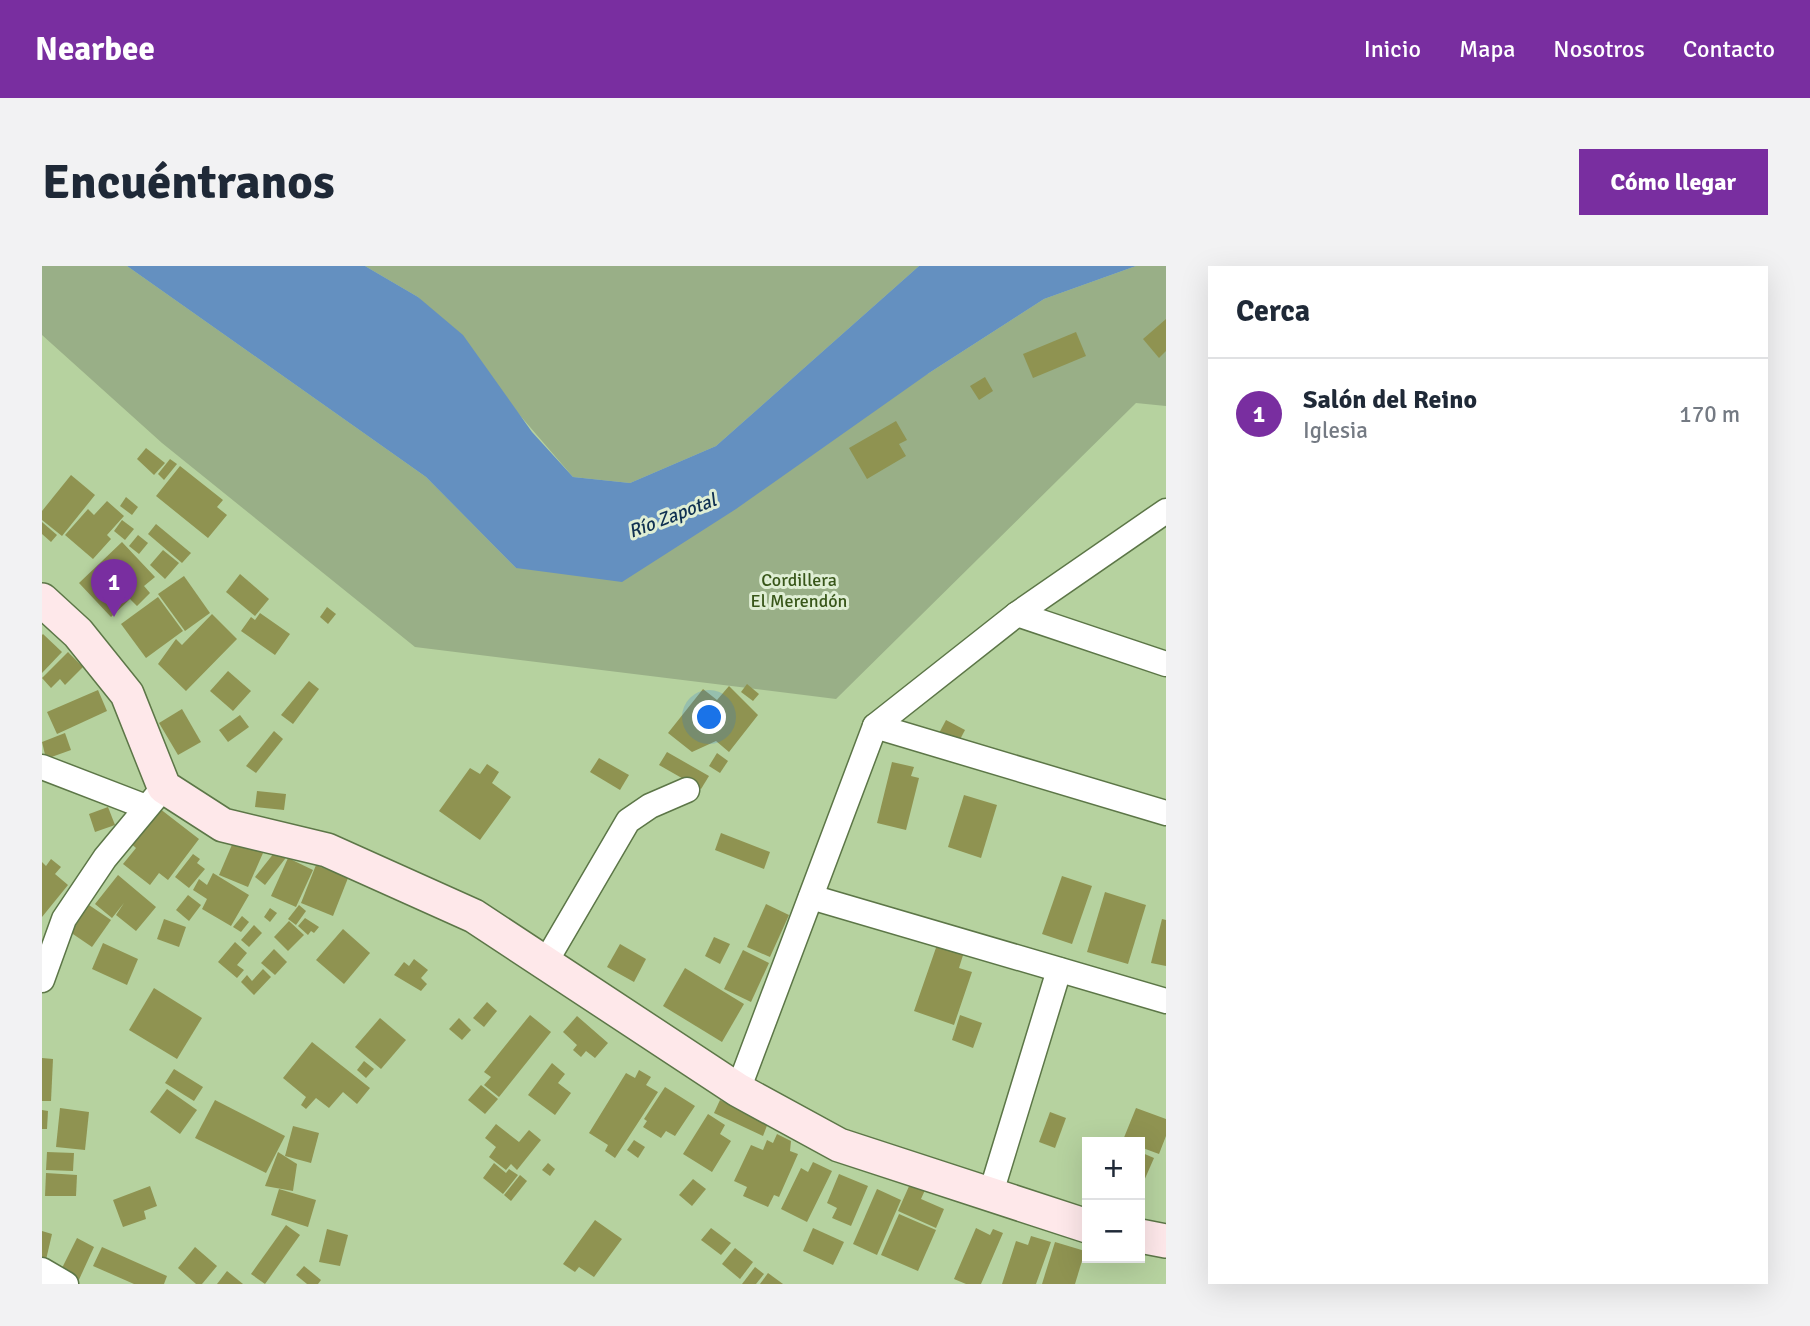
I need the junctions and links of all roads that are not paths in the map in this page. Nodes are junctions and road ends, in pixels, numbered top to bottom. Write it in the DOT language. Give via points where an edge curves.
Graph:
graph roads {
  1 [pos="1166,511"];
  2 [pos="42,600"];
  3 [pos="1017,614"];
  4 [pos="1166,664"];
  5 [pos="875,726"];
  6 [pos="42,767"];
  7 [pos="687,790"];
  8 [pos="155,797"];
  9 [pos="1166,813"];
  10 [pos="811,897"];
  11 [pos="545,962"];
  12 [pos="1059,970"];
  13 [pos="42,980"];
  14 [pos="1166,1001"];
  15 [pos="738,1090"];
  16 [pos="990,1196"];
  17 [pos="1082,1224"];
  18 [pos="1145,1237"];
  19 [pos="1166,1241"];
  20 [pos="42,1270"];
  21 [pos="66,1284"];
  1 -- 3 [label="street"];
  2 -- 8 [label="street" via="79,633 127,694"];
  3 -- 4 [label="street"];
  3 -- 5 [label="street"];
  5 -- 9 [label="street"];
  5 -- 10 [label="street"];
  6 -- 8 [label="street"];
  7 -- 11 [label="street" via="628,821"];
  8 -- 11 [label="street" via="223,825 327,850 474,916"];
  8 -- 13 [label="street" via="105,858 64,919"];
  10 -- 12 [label="street"];
  10 -- 15 [label="street"];
  11 -- 15 [label="street"];
  12 -- 14 [label="street"];
  12 -- 16 [label="street"];
  15 -- 16 [label="street" via="839,1145"];
  16 -- 17 [label="street"];
  18 -- 19 [label="street"];
  20 -- 21 [label="street"];
}
